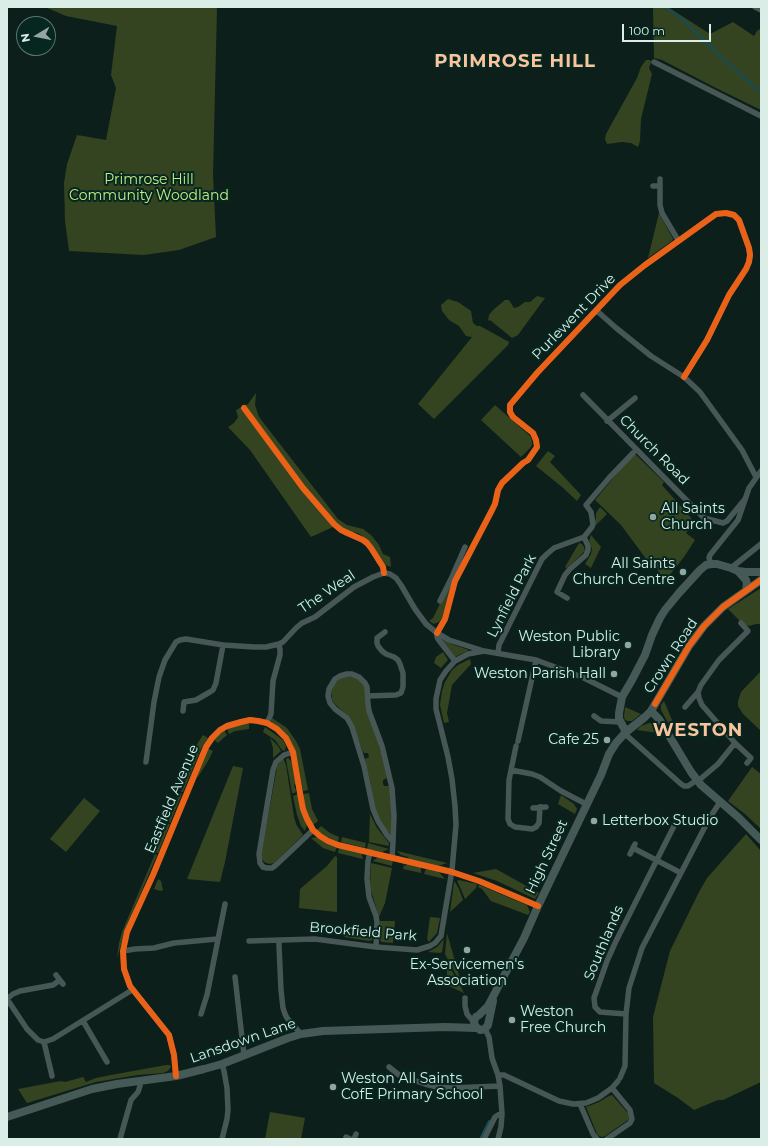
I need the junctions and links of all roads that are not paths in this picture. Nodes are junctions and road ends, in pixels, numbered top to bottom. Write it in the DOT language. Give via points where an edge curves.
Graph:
graph roads {
  1 [pos="755,7"];
  2 [pos="761,10"];
  3 [pos="654,62"];
  4 [pos="761,116"];
  5 [pos="660,179"];
  6 [pos="653,186"];
  7 [pos="660,186"];
  8 [pos="678,240"];
  9 [pos="596,310"];
  10 [pos="684,377"];
  11 [pos="583,396"];
  12 [pos="635,398"];
  13 [pos="607,421"];
  14 [pos="633,453"];
  15 [pos="761,471"];
  16 [pos="756,477"];
  17 [pos="745,499"];
  18 [pos="334,524"];
  19 [pos="584,537"];
  20 [pos="761,544"];
  21 [pos="464,546"];
  22 [pos="711,564"];
  23 [pos="735,569"];
  24 [pos="761,572"];
  25 [pos="384,573"];
  26 [pos="453,580"];
  27 [pos="761,580"];
  28 [pos="746,590"];
  29 [pos="567,598"];
  30 [pos="440,601"];
  31 [pos="741,623"];
  32 [pos="385,632"];
  33 [pos="437,633"];
  34 [pos="279,644"];
  35 [pos="223,645"];
  36 [pos="484,651"];
  37 [pos="498,653"];
  38 [pos="536,660"];
  39 [pos="455,662"];
  40 [pos="698,692"];
  41 [pos="368,696"];
  42 [pos="622,696"];
  43 [pos="685,706"];
  44 [pos="183,711"];
  45 [pos="651,711"];
  46 [pos="594,716"];
  47 [pos="620,722"];
  48 [pos="267,723"];
  49 [pos="625,733"];
  50 [pos="735,743"];
  51 [pos="293,752"];
  52 [pos="146,762"];
  53 [pos="747,763"];
  54 [pos="510,770"];
  55 [pos="698,781"];
  56 [pos="720,802"];
  57 [pos="586,804"];
  58 [pos="533,808"];
  59 [pos="677,820"];
  60 [pos="313,830"];
  61 [pos="761,840"];
  62 [pos="393,842"];
  63 [pos="370,852"];
  64 [pos="630,854"];
  65 [pos="392,858"];
  66 [pos="657,860"];
  67 [pos="452,872"];
  68 [pos="682,873"];
  69 [pos="225,904"];
  70 [pos="538,906"];
  71 [pos="217,939"];
  72 [pos="281,940"];
  73 [pos="249,941"];
  74 [pos="376,947"];
  75 [pos="123,951"];
  76 [pos="235,977"];
  77 [pos="59,980"];
  78 [pos="132,990"];
  79 [pos="495,993"];
  80 [pos="465,998"];
  81 [pos="7,999"];
  82 [pos="201,1014"];
  83 [pos="626,1014"];
  84 [pos="475,1017"];
  85 [pos="83,1021"];
  86 [pos="483,1026"];
  87 [pos="445,1027"];
  88 [pos="301,1034"];
  89 [pos="44,1042"];
  90 [pos="244,1055"];
  91 [pos="108,1062"];
  92 [pos="222,1064"];
  93 [pos="389,1067"];
  94 [pos="498,1075"];
  95 [pos="176,1076"];
  96 [pos="53,1077"];
  97 [pos="140,1080"];
  98 [pos="500,1086"];
  99 [pos="612,1088"];
  100 [pos="580,1104"];
  101 [pos="502,1114"];
  102 [pos="7,1116"];
  103 [pos="120,1139"];
  104 [pos="222,1139"];
  105 [pos="484,1139"];
  106 [pos="498,1139"];
  107 [pos="597,1139"];
  108 [pos="607,1139"];
  1 -- 2 [label="street"];
  3 -- 4 [label="street"];
  5 -- 7 [label="street"];
  6 -- 7 [label="street"];
  7 -- 8 [label="street" via="662,213"];
  8 -- 9 [label="street, Purlewent Drive" via="620,285"];
  8 -- 10 [label="street, Purlewent Drive" via="716,214 726,213 734,215 739,220 750,255 746,269"];
  9 -- 10 [label="street" via="651,356"];
  9 -- 26 [label="street, Purlewent Drive" via="510,405 513,417 533,433 537,447 528,460 523,462 498,490 495,504"];
  10 -- 16 [label="street" via="700,392 742,450"];
  11 -- 13 [label="street, Church Road"];
  12 -- 13 [label="street"];
  13 -- 17 [label="street, Church Road" via="704,518 722,523 727,521"];
  14 -- 19 [label="street" via="586,505 594,524"];
  15 -- 16 [label="street"];
  16 -- 17 [label="street"];
  17 -- 22 [label="street" via="738,520 710,555"];
  18 -- 25 [label="street" via="367,543 383,567"];
  19 -- 29 [label="street" via="588,546 586,555 565,575 557,592"];
  19 -- 37 [label="street, Lynfield Park" via="554,548 542,560 499,645"];
  20 -- 23 [label="street"];
  21 -- 26 [label="street"];
  22 -- 23 [label="street"];
  22 -- 42 [label="street" via="700,570 665,610 645,655"];
  23 -- 24 [label="street"];
  23 -- 28 [label="street" via="746,580"];
  25 -- 33 [label="street" via="396,578 426,624"];
  25 -- 34 [label="street, The Weal" via="354,587 302,623"];
  26 -- 30 [label="street"];
  26 -- 33 [label="street, Purlewent Drive" via="445,619"];
  27 -- 28 [label="street, Crown Road"];
  28 -- 45 [label="street, Crown Road" via="723,607 704,626 689,646"];
  31 -- 40 [label="street" via="748,631 719,660"];
  32 -- 41 [label="street" via="378,638 377,643 386,654 398,660 403,673 403,687 401,693 396,695"];
  33 -- 36 [label="street"];
  33 -- 39 [label="street" via="438,640"];
  34 -- 35 [label="street" via="260,647"];
  34 -- 48 [label="street" via="280,655 273,681 271,714"];
  35 -- 44 [label="street" via="216,683 212,690 196,700 184,702"];
  35 -- 52 [label="street" via="183,639 173,646 159,677"];
  36 -- 37 [label="street"];
  36 -- 39 [label="street, Brookfield Park" via="468,654"];
  37 -- 38 [label="street"];
  38 -- 42 [label="street" via="582,677"];
  38 -- 54 [label="street"];
  39 -- 67 [label="street, Brookfield Park" via="440,680 436,699 455,806"];
  40 -- 43 [label="street"];
  40 -- 50 [label="street" via="702,705"];
  41 -- 62 [label="street" via="369,711 382,746 392,788"];
  41 -- 62 [label="street" via="365,683 352,674 336,678 330,685 328,696 330,703 347,718 352,727 373,809"];
  42 -- 47 [label="street"];
  45 -- 49 [label="street, Crown Road"];
  45 -- 55 [label="street"];
  46 -- 47 [label="street" via="601,721"];
  47 -- 49 [label="street"];
  48 -- 51 [label="street" via="286,738"];
  48 -- 75 [label="street, Eastfield Avenue" via="250,720 234,724 220,730 206,747 127,932"];
  49 -- 55 [label="street" via="684,786"];
  49 -- 57 [label="street, High Street" via="609,754"];
  50 -- 53 [label="street" via="751,758"];
  50 -- 55 [label="street" via="718,764"];
  51 -- 60 [label="street" via="303,809"];
  51 -- 60 [label="street" via="276,762 273,770 259,854 260,863 263,867 272,868"];
  54 -- 57 [label="street" via="540,777"];
  54 -- 58 [label="street" via="510,824 515,827 536,827 543,807"];
  55 -- 56 [label="street"];
  56 -- 61 [label="street"];
  56 -- 68 [label="street"];
  57 -- 70 [label="street, High Street"];
  59 -- 66 [label="street, Southlands"];
  60 -- 63 [label="street" via="338,845"];
  62 -- 65 [label="street"];
  63 -- 65 [label="street"];
  63 -- 74 [label="street" via="367,879 369,897 377,922"];
  64 -- 66 [label="street" via="634,846"];
  65 -- 67 [label="street"];
  66 -- 68 [label="street"];
  66 -- 83 [label="street, Southlands" via="616,941 594,998 595,1007 600,1012"];
  67 -- 70 [label="street"];
  67 -- 74 [label="street, Brookfield Park" via="443,929 435,943 416,950"];
  68 -- 83 [label="street" via="642,948 629,988"];
  69 -- 71 [label="street"];
  70 -- 79 [label="street, High Street"];
  71 -- 75 [label="street"];
  71 -- 82 [label="street"];
  72 -- 73 [label="street, Brookfield Park"];
  72 -- 74 [label="street, Brookfield Park" via="315,939"];
  72 -- 88 [label="street" via="280,990 283,1008 287,1018"];
  75 -- 78 [label="street, Eastfield Avenue" via="124,969"];
  76 -- 90 [label="street"];
  77 -- 81 [label="street" via="53,985 20,991"];
  78 -- 85 [label="street"];
  78 -- 95 [label="street, Eastfield Avenue" via="169,1035"];
  79 -- 84 [label="street, High Street" via="488,1006"];
  79 -- 86 [label="street, High Street"];
  80 -- 84 [label="street" via="467,1014"];
  81 -- 89 [label="street" via="33,1036"];
  83 -- 99 [label="street" via="625,1066"];
  84 -- 86 [label="street" via="474,1024"];
  84 -- 86 [label="street" via="486,1017"];
  84 -- 87 [label="street, Lansdown Lane"];
  85 -- 89 [label="street"];
  85 -- 91 [label="street"];
  86 -- 87 [label="street, Lansdown Lane"];
  86 -- 94 [label="street" via="489,1037"];
  87 -- 88 [label="street, Lansdown Lane"];
  88 -- 90 [label="street, Lansdown Lane"];
  89 -- 96 [label="street"];
  90 -- 92 [label="street, Lansdown Lane"];
  92 -- 95 [label="street, Lansdown Lane"];
  92 -- 104 [label="street" via="228,1110"];
  93 -- 98 [label="street" via="399,1075 436,1087"];
  94 -- 98 [label="street"];
  94 -- 100 [label="street" via="504,1074 559,1101"];
  95 -- 97 [label="street, Lansdown Lane"];
  97 -- 102 [label="street, Lansdown Lane" via="92,1089"];
  97 -- 103 [label="street" via="138,1092 131,1100"];
  98 -- 101 [label="street"];
  99 -- 100 [label="street" via="598,1098"];
  99 -- 108 [label="street" via="630,1110 632,1119"];
  100 -- 107 [label="street"];
  101 -- 105 [label="street" via="495,1117"];
  101 -- 106 [label="street"];
}
